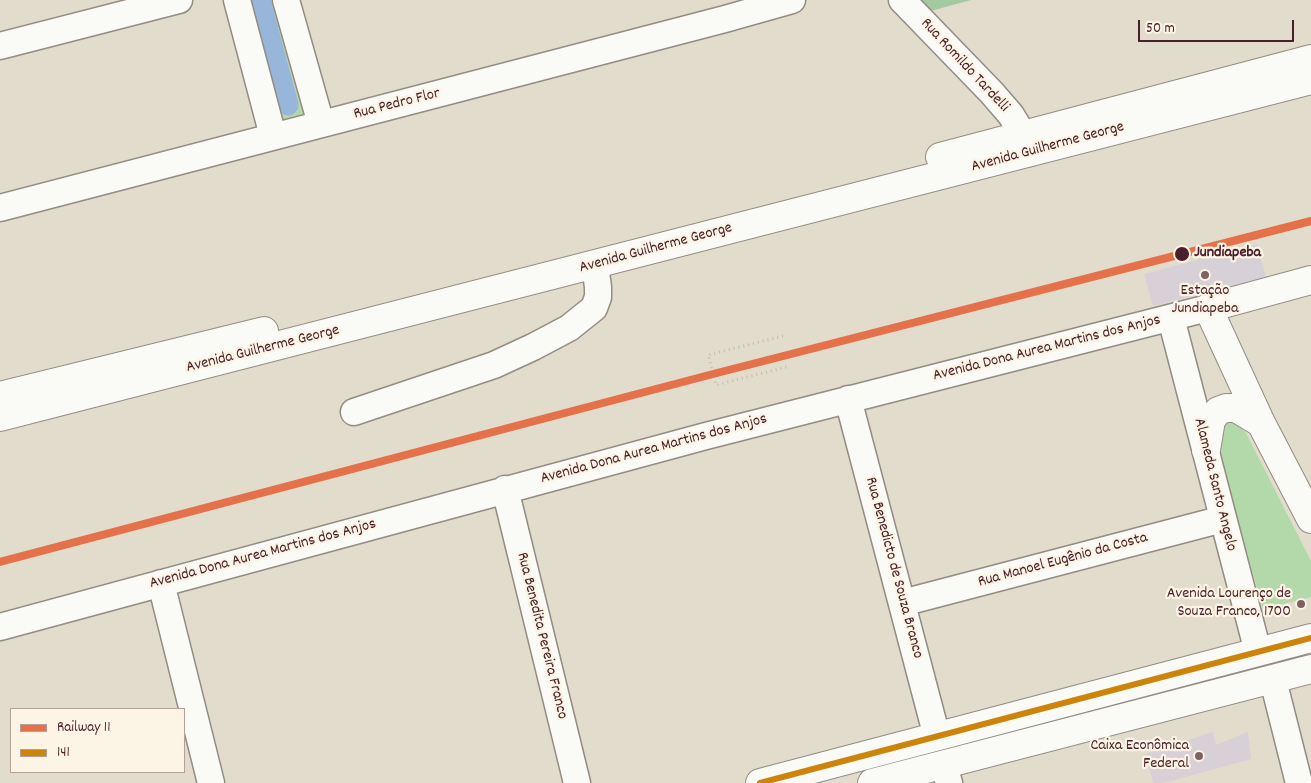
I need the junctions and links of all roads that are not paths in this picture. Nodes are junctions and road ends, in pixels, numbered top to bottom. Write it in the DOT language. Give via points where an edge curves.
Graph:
graph roads {
  1 [pos="180,0"];
  2 [pos="237,0"];
  3 [pos="286,0"];
  4 [pos="792,0"];
  5 [pos="902,0"];
  6 [pos="0,46"];
  7 [pos="1311,59"];
  8 [pos="1311,80"];
  9 [pos="321,124"];
  10 [pos="273,136"];
  11 [pos="1026,144"];
  12 [pos="0,208"];
  13 [pos="595,265"];
  14 [pos="1311,280"];
  15 [pos="1208,308"];
  16 [pos="1171,318"];
  17 [pos="0,396"];
  18 [pos="848,399"];
  19 [pos="354,412"];
  20 [pos="0,417"];
  21 [pos="1261,422"];
  22 [pos="1206,450"];
  23 [pos="505,489"];
  24 [pos="1223,519"];
  25 [pos="1311,519"];
  26 [pos="161,583"];
  27 [pos="902,603"];
  28 [pos="0,627"];
  29 [pos="1311,638"];
  30 [pos="1258,652"];
  31 [pos="1311,670"];
  32 [pos="1273,680"];
  33 [pos="937,737"];
  34 [pos="946,774"];
  35 [pos="211,783"];
  36 [pos="577,783"];
  37 [pos="760,783"];
  38 [pos="872,783"];
  39 [pos="1298,783"];
  1 -- 6 [label="street"];
  2 -- 10 [label="street"];
  3 -- 9 [label="street"];
  4 -- 9 [label="street, Rua Pedro Flor"];
  5 -- 11 [label="street, Rua Romildo Tardelli" via="992,93 1011,116"];
  7 -- 11 [label="main road, Avenida Guilherme George"];
  8 -- 11 [label="main road, Avenida Guilherme George"];
  9 -- 10 [label="street, Rua Pedro Flor"];
  10 -- 12 [label="street, Rua Pedro Flor"];
  11 -- 13 [label="main road, Avenida Guilherme George"];
  11 -- 17 [label="main road, Avenida Guilherme George"];
  13 -- 19 [label="street" via="598,297 594,308 569,328 494,365"];
  13 -- 20 [label="main road, Avenida Guilherme George"];
  14 -- 15 [label="main road, Avenida Dona Aurea Martins dos Anjos"];
  15 -- 16 [label="street, Avenida Dona Aurea Martins dos Anjos"];
  15 -- 21 [label="main road"];
  16 -- 18 [label="street, Avenida Dona Aurea Martins dos Anjos"];
  16 -- 22 [label="street, Alameda Santo Angelo"];
  18 -- 23 [label="street, Avenida Dona Aurea Martins dos Anjos"];
  18 -- 27 [label="street, Rua Benedicto de Souza Branco"];
  21 -- 22 [label="main road" via="1236,408 1218,411 1211,420"];
  21 -- 25 [label="main road"];
  22 -- 24 [label="street, Alameda Santo Angelo"];
  23 -- 26 [label="street, Avenida Dona Aurea Martins dos Anjos"];
  23 -- 36 [label="street, Rua Benedita Pereira Franco"];
  24 -- 27 [label="street, Rua Manoel Eugênio da Costa"];
  24 -- 30 [label="street, Alameda Santo Angelo"];
  26 -- 28 [label="street, Avenida Dona Aurea Martins dos Anjos"];
  26 -- 35 [label="street"];
  27 -- 33 [label="street, Rua Benedicto de Souza Branco"];
  29 -- 30 [label="main road"];
  30 -- 33 [label="main road"];
  31 -- 32 [label="main road"];
  32 -- 34 [label="main road"];
  32 -- 39 [label="street"];
  33 -- 37 [label="main road"];
  34 -- 38 [label="main road"];
}
